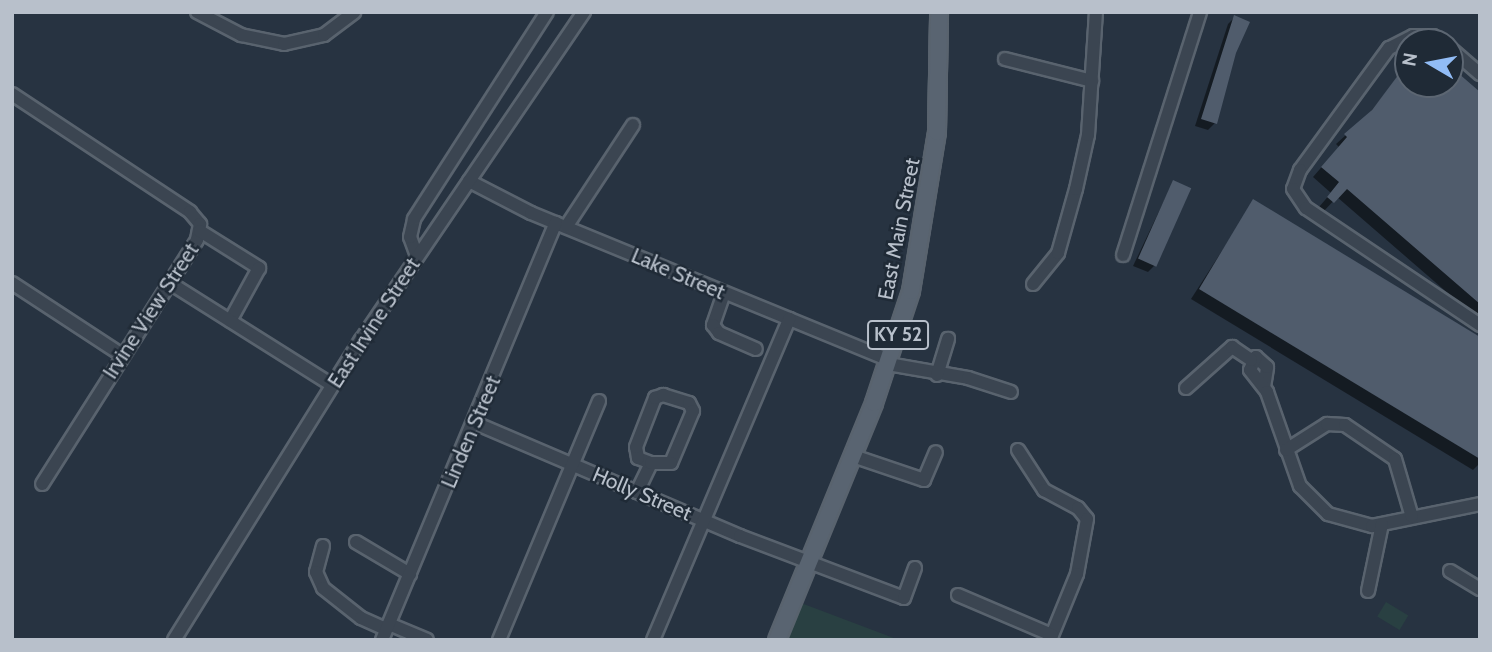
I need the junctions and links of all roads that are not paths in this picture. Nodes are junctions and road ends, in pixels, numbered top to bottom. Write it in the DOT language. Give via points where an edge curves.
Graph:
graph roads {
  1 [pos="197,12"];
  2 [pos="354,12"];
  3 [pos="547,12"];
  4 [pos="584,12"];
  5 [pos="939,12"];
  6 [pos="1096,12"];
  7 [pos="1200,12"];
  8 [pos="1394,46"];
  9 [pos="1005,59"];
  10 [pos="1464,60"];
  11 [pos="1480,74"];
  12 [pos="1092,81"];
  13 [pos="12,94"];
  14 [pos="633,125"];
  15 [pos="469,181"];
  16 [pos="561,225"];
  17 [pos="200,231"];
  18 [pos="1123,254"];
  19 [pos="417,256"];
  20 [pos="12,283"];
  21 [pos="170,283"];
  22 [pos="1033,284"];
  23 [pos="724,293"];
  24 [pos="789,319"];
  25 [pos="230,321"];
  26 [pos="1480,325"];
  27 [pos="948,339"];
  28 [pos="756,349"];
  29 [pos="122,355"];
  30 [pos="889,362"];
  31 [pos="937,375"];
  32 [pos="332,385"];
  33 [pos="1186,388"];
  34 [pos="1011,392"];
  35 [pos="599,401"];
  36 [pos="475,423"];
  37 [pos="1018,450"];
  38 [pos="1286,450"];
  39 [pos="936,452"];
  40 [pos="853,456"];
  41 [pos="651,463"];
  42 [pos="573,464"];
  43 [pos="42,484"];
  44 [pos="637,492"];
  45 [pos="1480,504"];
  46 [pos="1412,517"];
  47 [pos="704,521"];
  48 [pos="1382,524"];
  49 [pos="356,542"];
  50 [pos="323,546"];
  51 [pos="810,563"];
  52 [pos="915,568"];
  53 [pos="1450,571"];
  54 [pos="410,574"];
  55 [pos="1480,589"];
  56 [pos="1368,591"];
  57 [pos="958,595"];
  58 [pos="386,631"];
  59 [pos="1051,637"];
  60 [pos="174,640"];
  61 [pos="426,640"];
  62 [pos="499,640"];
  63 [pos="653,640"];
  64 [pos="777,640"];
  1 -- 2 [label="street" via="241,35 284,44 324,36"];
  3 -- 19 [label="street" via="414,219 410,237"];
  4 -- 15 [label="street, East Irvine Street"];
  5 -- 30 [label="main road, East Main Street / KY 52" via="939,97 929,201 911,291"];
  6 -- 12 [label="street"];
  7 -- 18 [label="street"];
  8 -- 26 [label="street" via="1300,170 1293,189 1306,208"];
  9 -- 12 [label="street"];
  10 -- 11 [label="street"];
  12 -- 22 [label="street" via="1086,144 1063,240 1051,264"];
  13 -- 17 [label="street, Irvine View Street" via="190,212"];
  14 -- 16 [label="street, Linden Street"];
  15 -- 16 [label="street, Lake Street"];
  15 -- 19 [label="street, East Irvine Street"];
  16 -- 23 [label="street, Lake Street"];
  16 -- 36 [label="street, Linden Street"];
  17 -- 21 [label="street, Irvine View Street"];
  17 -- 25 [label="street" via="259,268"];
  19 -- 32 [label="street, East Irvine Street"];
  20 -- 29 [label="street"];
  21 -- 25 [label="street"];
  21 -- 29 [label="street, Irvine View Street"];
  23 -- 24 [label="street, Lake Street"];
  23 -- 28 [label="street" via="713,326"];
  24 -- 30 [label="street, Lake Street"];
  24 -- 47 [label="street"];
  25 -- 32 [label="street"];
  27 -- 31 [label="street"];
  29 -- 43 [label="street, Irvine View Street"];
  30 -- 31 [label="street, Lake Street"];
  30 -- 40 [label="main road, East Main Street / KY 52"];
  31 -- 34 [label="street, Lake Street" via="968,378"];
  32 -- 60 [label="street, East Irvine Street"];
  33 -- 38 [label="street" via="1232,347 1251,359 1265,361 1264,387"];
  35 -- 42 [label="street"];
  36 -- 42 [label="street, Holly Street"];
  36 -- 54 [label="street, Linden Street"];
  37 -- 59 [label="street" via="1037,482 1083,513 1087,528 1077,574"];
  38 -- 46 [label="street" via="1327,424 1345,425 1395,459"];
  38 -- 48 [label="street" via="1300,486 1317,506 1351,523"];
  39 -- 40 [label="street" via="924,480"];
  40 -- 51 [label="main road, East Main Street / KY 52"];
  41 -- 41 [label="street" via="638,458 636,447 656,398 663,395 689,403 693,411 671,463"];
  41 -- 44 [label="street"];
  42 -- 44 [label="street, Holly Street"];
  42 -- 62 [label="street"];
  44 -- 47 [label="street, Holly Street"];
  45 -- 46 [label="street"];
  46 -- 48 [label="street"];
  47 -- 51 [label="street, Holly Street"];
  47 -- 63 [label="street"];
  48 -- 56 [label="street"];
  49 -- 54 [label="street"];
  50 -- 58 [label="street" via="316,572 323,588"];
  51 -- 52 [label="street, Holly Street" via="904,598"];
  51 -- 64 [label="main road, East Main Street / KY 52"];
  53 -- 55 [label="street"];
  54 -- 58 [label="street, Linden Street"];
  57 -- 59 [label="street"];
  58 -- 61 [label="street"];
}
